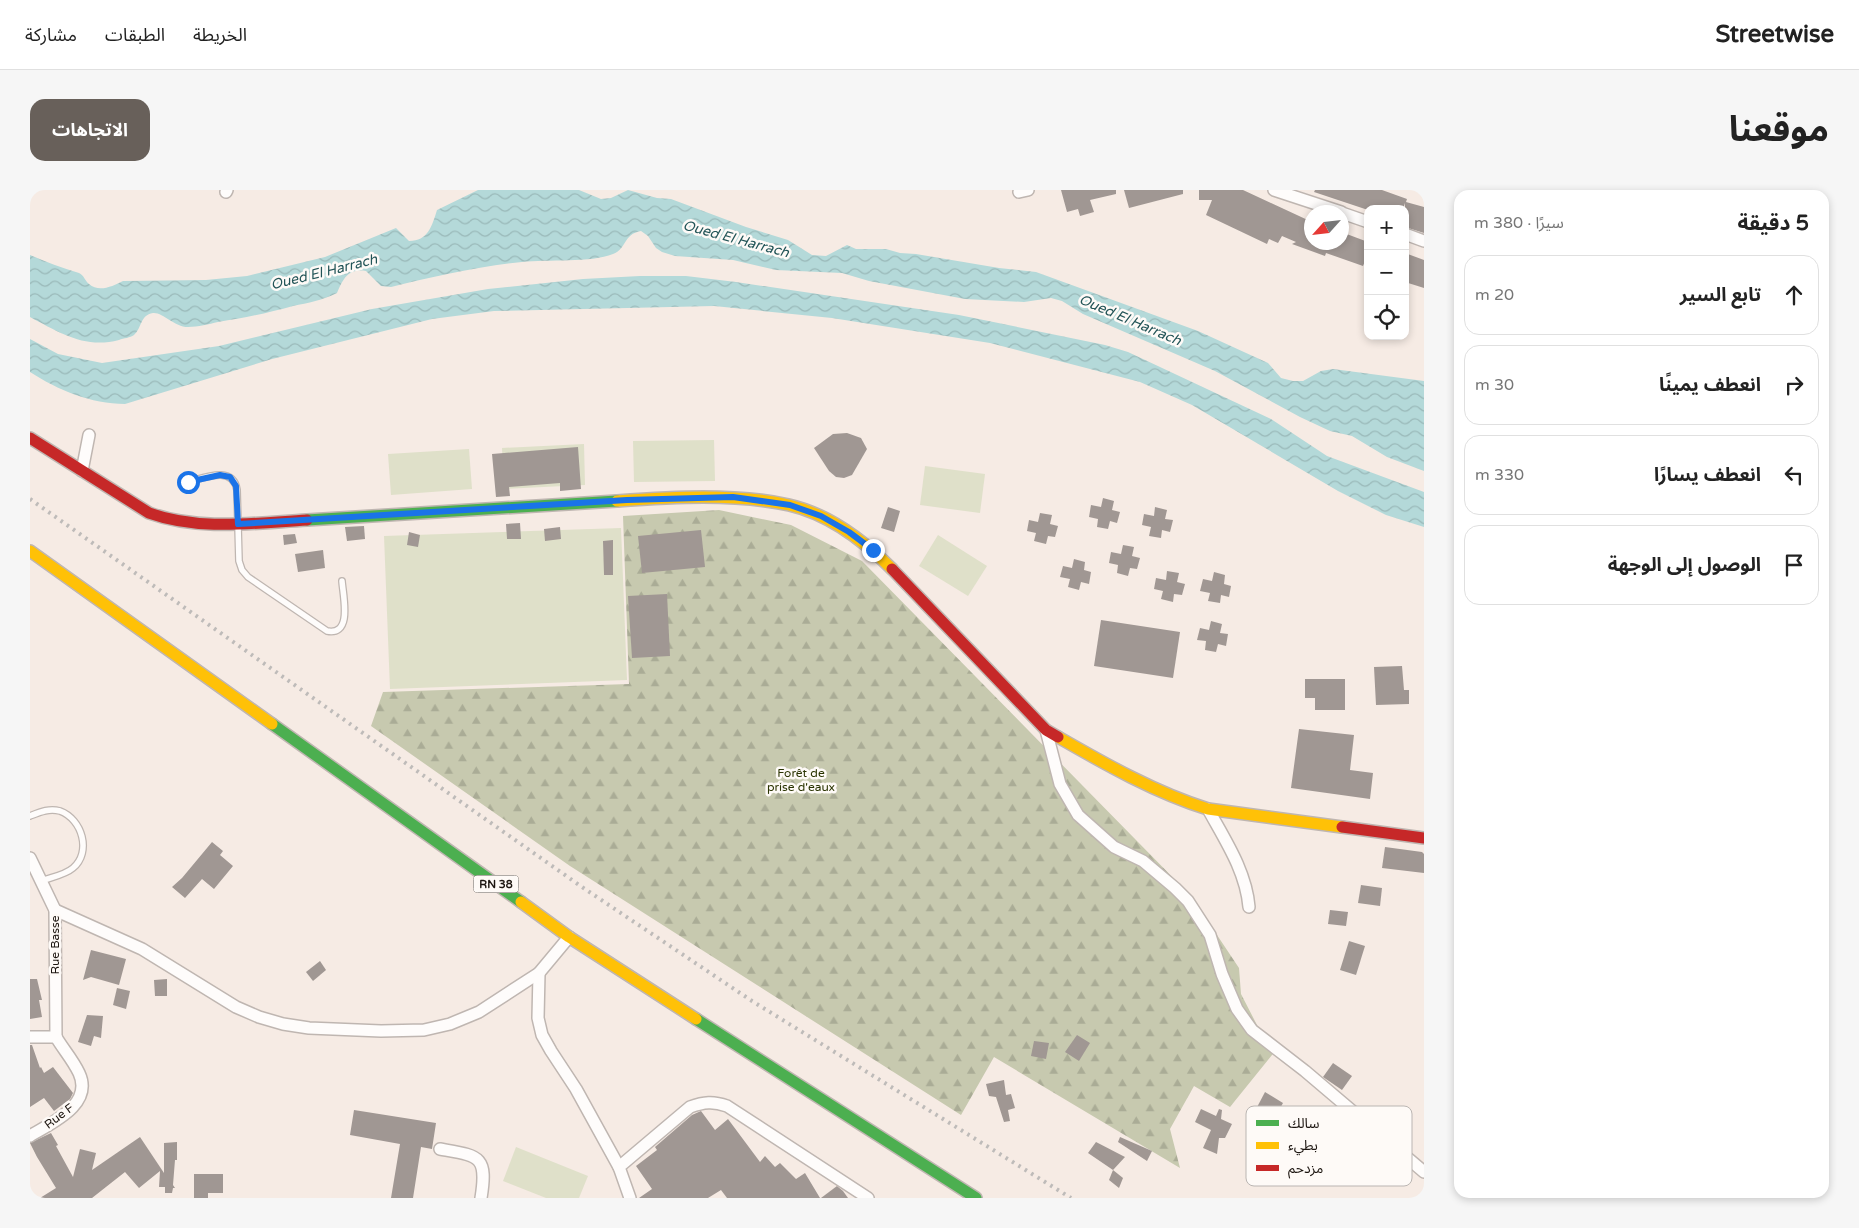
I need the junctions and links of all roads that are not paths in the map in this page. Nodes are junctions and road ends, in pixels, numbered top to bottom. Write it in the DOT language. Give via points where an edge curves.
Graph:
graph roads {
  1 [pos="1274,190"];
  2 [pos="1318,205"];
  3 [pos="1349,216"];
  4 [pos="1364,221"];
  5 [pos="1409,235"];
  6 [pos="1424,241"];
  7 [pos="89,435"];
  8 [pos="30,438"];
  9 [pos="82,471"];
  10 [pos="188,482"];
  11 [pos="238,524"];
  12 [pos="30,551"];
  13 [pos="342,581"];
  14 [pos="1046,730"];
  15 [pos="1208,809"];
  16 [pos="30,816"];
  17 [pos="1424,838"];
  18 [pos="30,858"];
  19 [pos="41,880"];
  20 [pos="1249,907"];
  21 [pos="55,910"];
  22 [pos="569,937"];
  23 [pos="539,973"];
  24 [pos="30,1037"];
  25 [pos="56,1037"];
  26 [pos="1345,1106"];
  27 [pos="30,1136"];
  28 [pos="440,1149"];
  29 [pos="1412,1162"];
  30 [pos="619,1167"];
  31 [pos="1424,1172"];
  32 [pos="481,1198"];
  33 [pos="630,1198"];
  34 [pos="868,1198"];
  35 [pos="976,1198"];
  1 -- 2 [label="street"];
  3 -- 4 [label="street"];
  5 -- 6 [label="street"];
  7 -- 9 [label="street"];
  8 -- 9 [label="street"];
  9 -- 11 [label="street" via="164,520 196,525"];
  10 -- 11 [label="lane" via="220,475 230,477 236,486"];
  11 -- 13 [label="lane" via="239,561 244,573 327,631 340,629 344,621"];
  11 -- 14 [label="street" via="637,500 733,497 790,505 821,516 873,550"];
  12 -- 22 [label="street, RN 38"];
  14 -- 15 [label="street" via="1116,769"];
  14 -- 26 [label="street" via="1060,784 1078,815 1114,847 1142,861 1188,901 1210,935 1222,974 1252,1030"];
  15 -- 17 [label="street"];
  15 -- 20 [label="street" via="1241,873"];
  16 -- 19 [label="lane" via="52,810 66,814 76,824 83,839 82,854 74,867"];
  18 -- 19 [label="street, Rue Basse"];
  19 -- 21 [label="street, Rue Basse"];
  21 -- 23 [label="street" via="142,949 236,1007 283,1024 310,1028 424,1030 450,1024 479,1012"];
  21 -- 25 [label="street, Rue Basse"];
  22 -- 23 [label="street"];
  22 -- 35 [label="street, RN 38"];
  23 -- 30 [label="street" via="538,1018 542,1035"];
  24 -- 25 [label="street"];
  25 -- 27 [label="street, Rue F" via="80,1075 80,1097 74,1107"];
  28 -- 32 [label="street" via="471,1155 481,1164 484,1177"];
  29 -- 31 [label="street"];
  30 -- 33 [label="street"];
  30 -- 34 [label="street" via="690,1107 702,1102 716,1102"];
}
